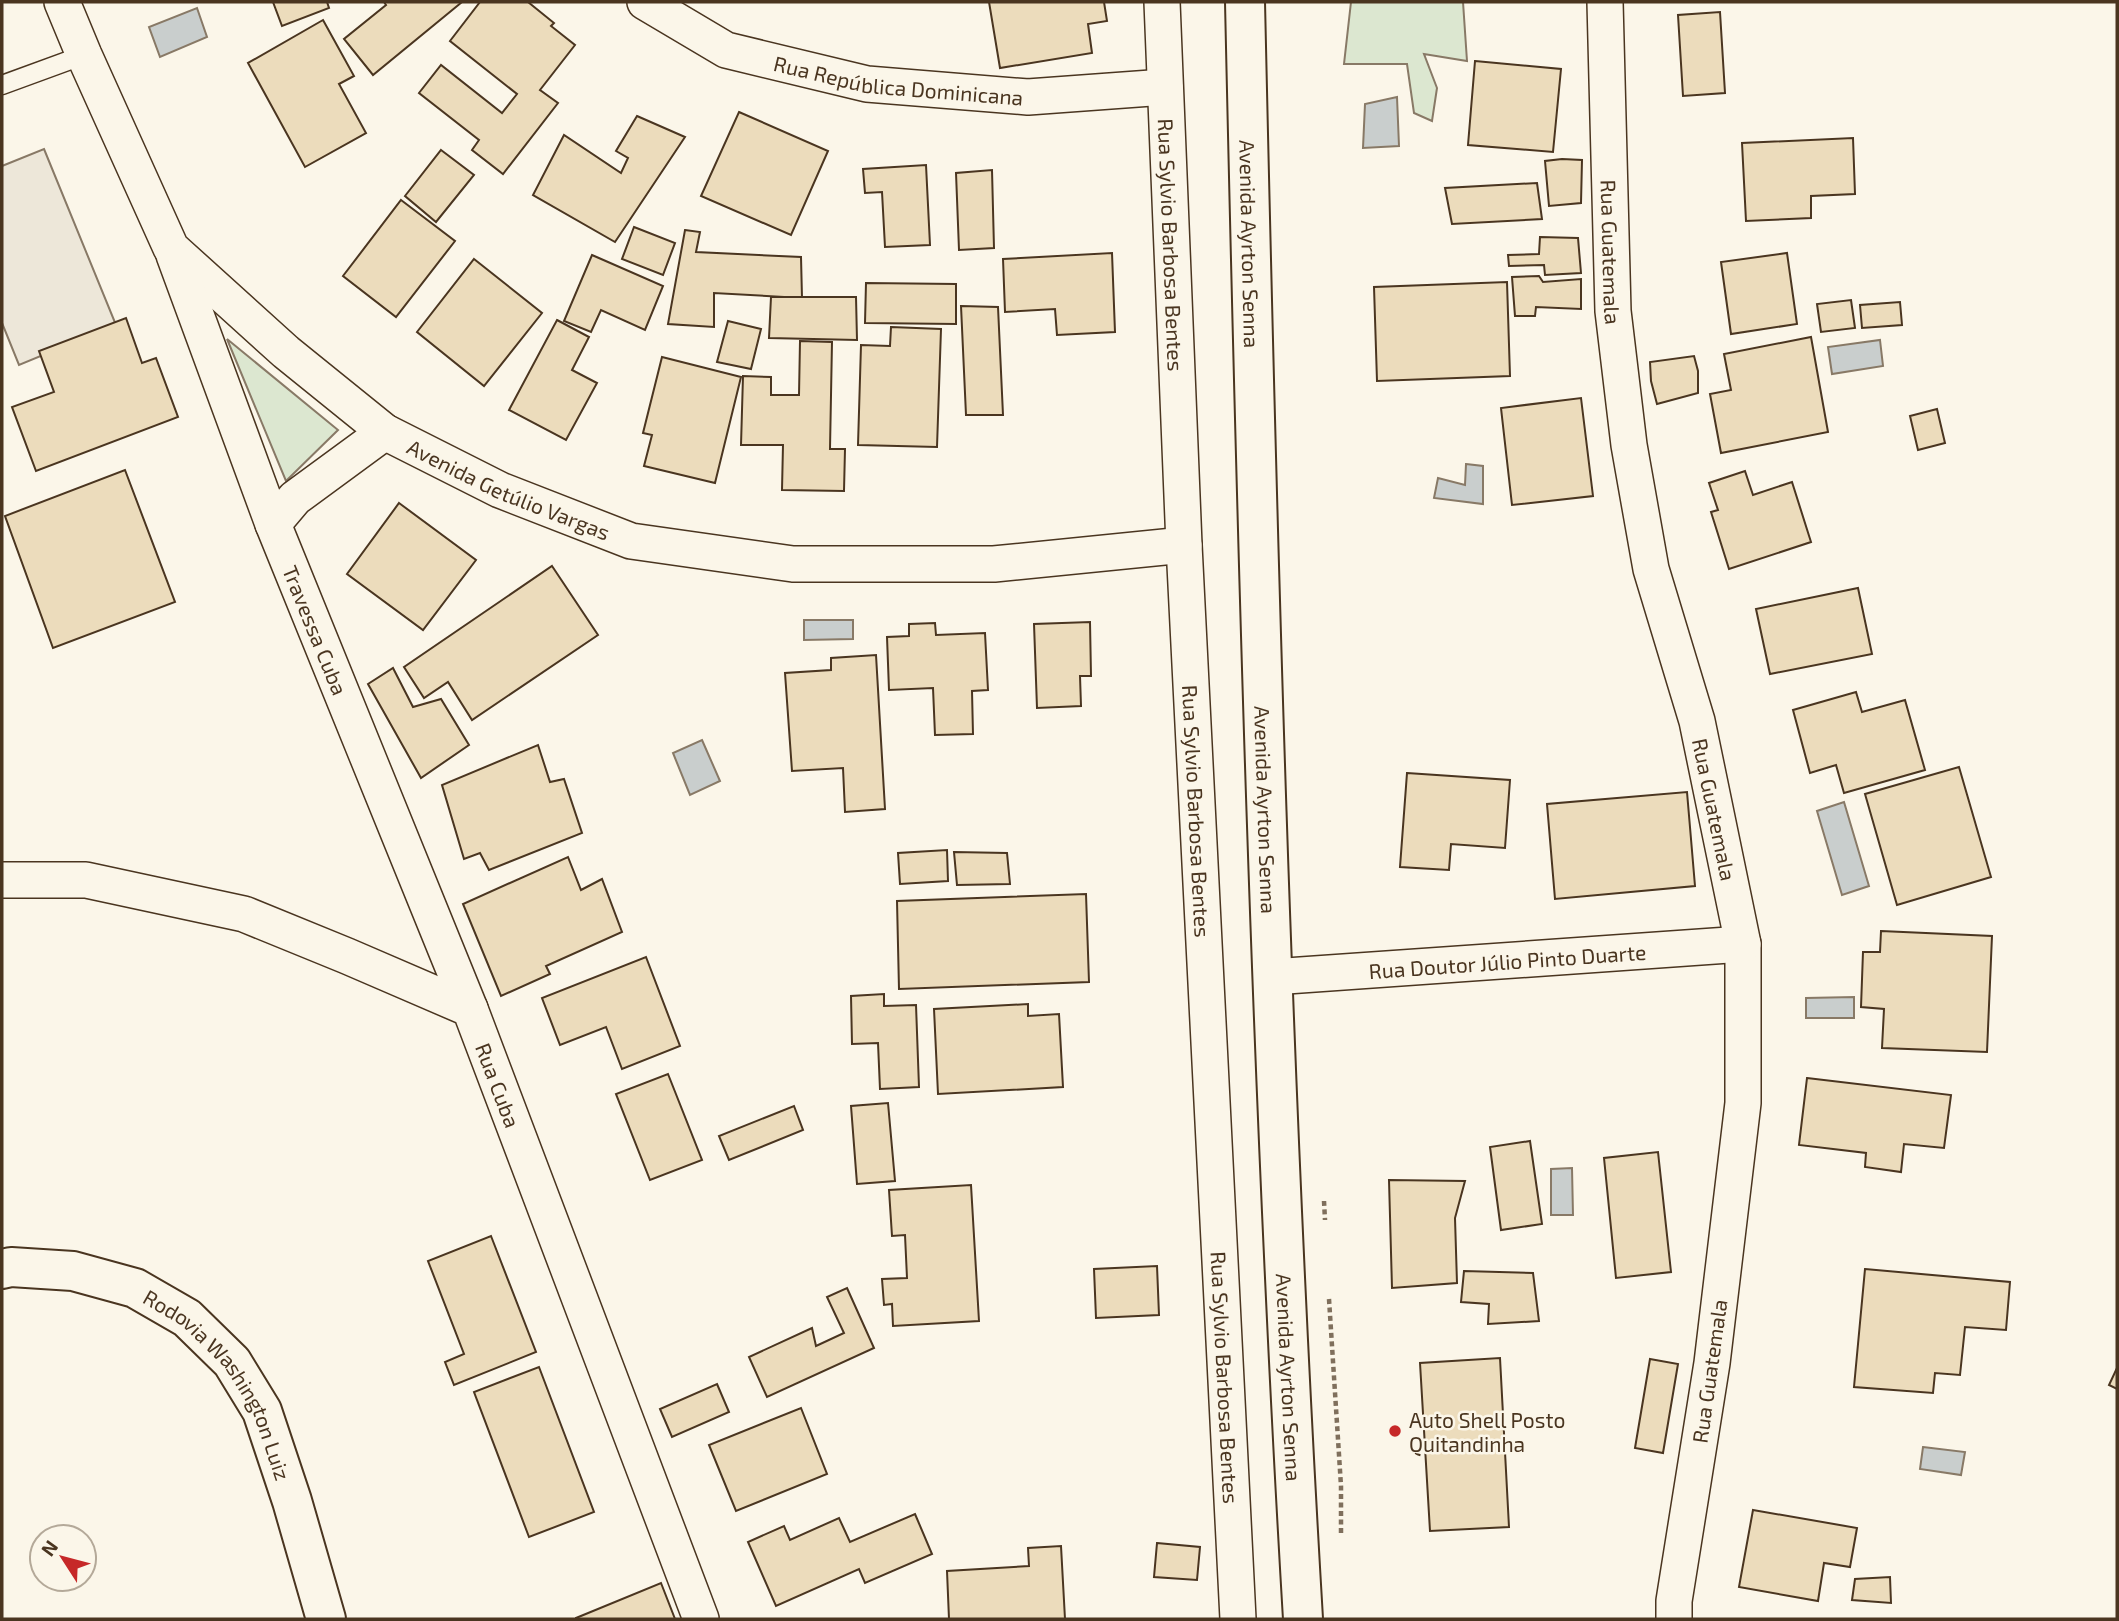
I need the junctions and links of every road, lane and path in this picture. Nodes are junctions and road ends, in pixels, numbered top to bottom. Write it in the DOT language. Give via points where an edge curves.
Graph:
graph roads {
  1 [pos="62,2"];
  2 [pos="645,2"];
  3 [pos="1162,2"];
  4 [pos="1245,2"];
  5 [pos="1605,2"];
  6 [pos="84,55"];
  7 [pos="2,85"];
  8 [pos="1165,87"];
  9 [pos="171,248"];
  10 [pos="385,432"];
  11 [pos="273,524"];
  12 [pos="1184,545"];
  13 [pos="2,880"];
  14 [pos="1743,944"];
  15 [pos="1272,977"];
  16 [pos="470,1009"];
  17 [pos="2,1269"];
  18 [pos="326,1619"];
  19 [pos="701,1619"];
  20 [pos="1238,1619"];
  21 [pos="1303,1619"];
  22 [pos="1674,1619"];
  1 -- 6 [label="street, Avenida Getúlio Vargas"];
  2 -- 8 [label="street, Rua República Dominicana" via="726,50 867,84 1028,97"];
  3 -- 8 [label="street, Rua Sylvio Barbosa Bentes"];
  4 -- 15 [label="main road, Avenida Ayrton Senna"];
  5 -- 14 [label="street, Rua Guatemala" via="1614,311 1629,445 1651,569 1696,721"];
  6 -- 7 [label="lane"];
  6 -- 9 [label="street, Avenida Getúlio Vargas"];
  8 -- 12 [label="street, Rua Sylvio Barbosa Bentes"];
  9 -- 10 [label="street, Avenida Getúlio Vargas" via="286,352"];
  9 -- 11 [label="street, Travessa Cuba"];
  10 -- 11 [label="street" via="295,498"];
  10 -- 12 [label="street, Avenida Getúlio Vargas" via="500,490 631,541 685,549 793,564 994,564"];
  11 -- 16 [label="street, Travessa Cuba"];
  12 -- 20 [label="street, Rua Sylvio Barbosa Bentes"];
  13 -- 16 [label="street" via="86,880 244,914"];
  14 -- 15 [label="street, Rua Doutor Júlio Pinto Duarte"];
  14 -- 22 [label="street, Rua Guatemala" via="1743,1103 1712,1363"];
  15 -- 21 [label="main road, Avenida Ayrton Senna"];
  16 -- 19 [label="street, Rua Cuba"];
  17 -- 18 [label="main road, Rodovia Washington Luiz" via="73,1271 135,1288 187,1318 232,1362 262,1411"];
}
